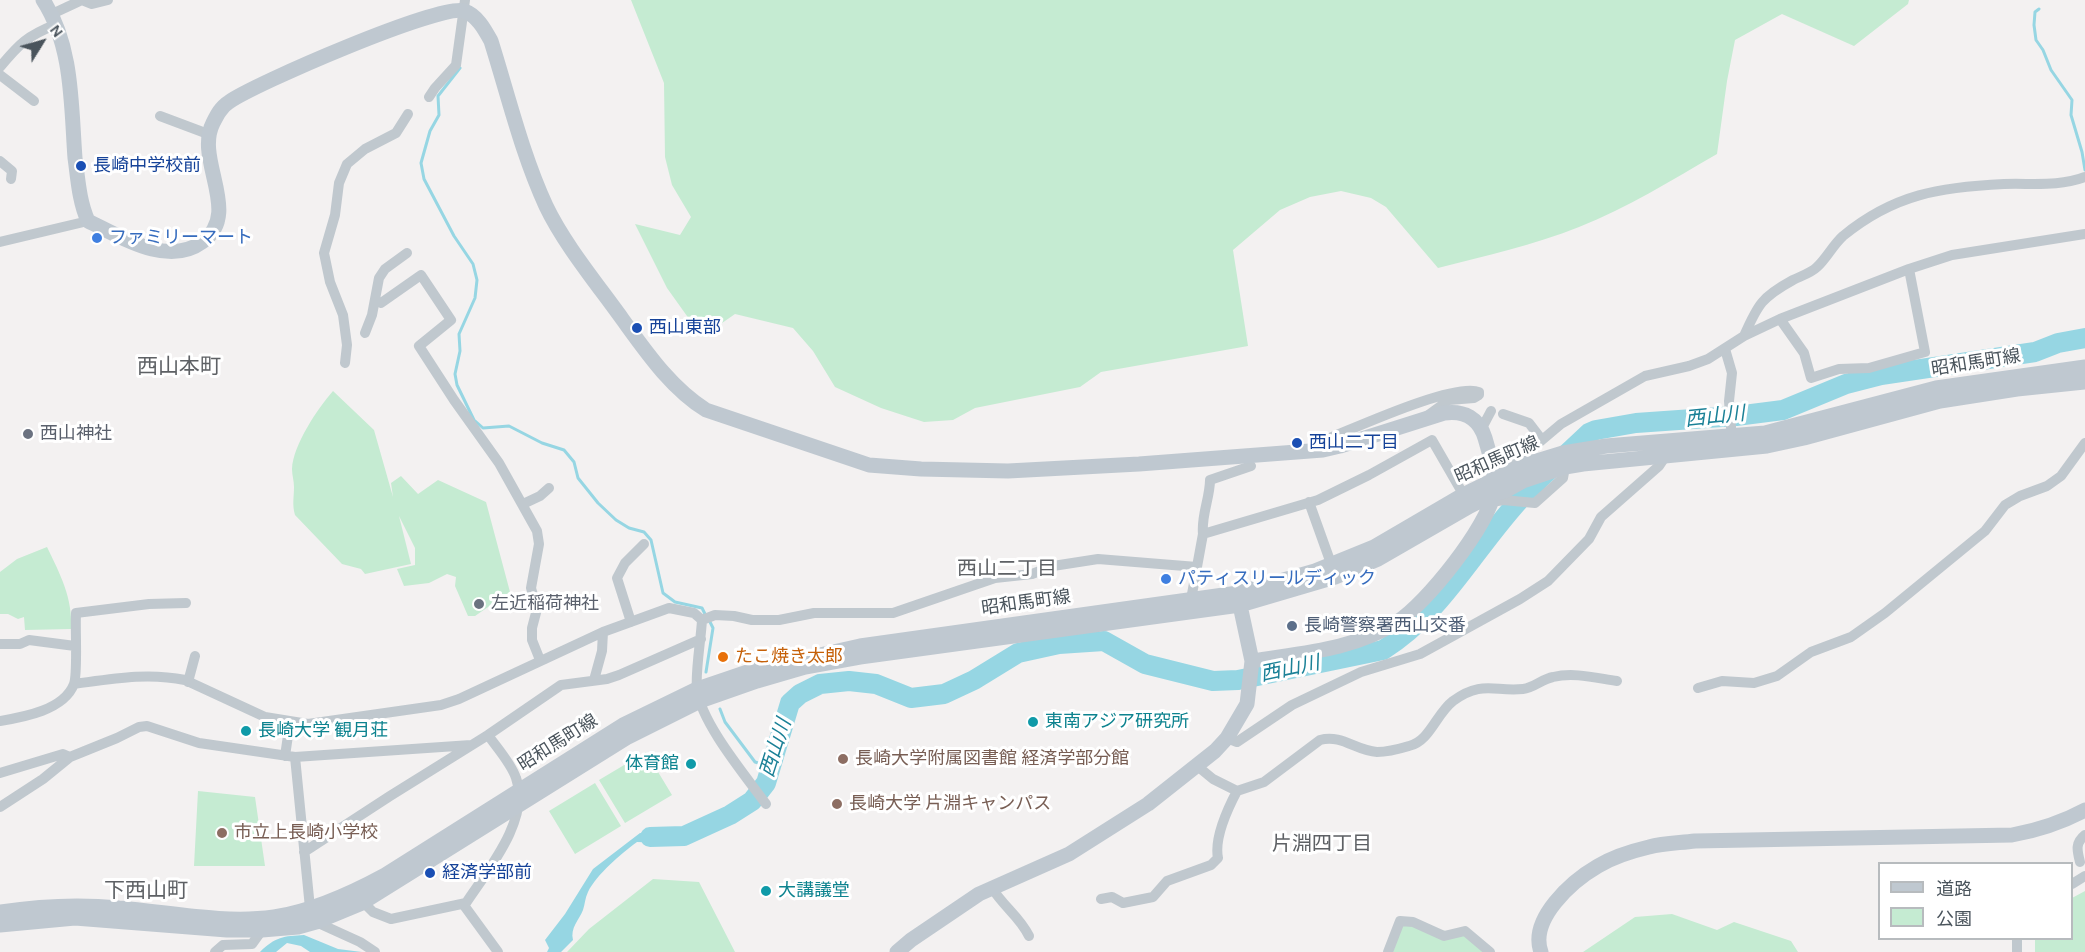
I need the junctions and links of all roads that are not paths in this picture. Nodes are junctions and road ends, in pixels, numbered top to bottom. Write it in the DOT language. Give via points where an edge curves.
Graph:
graph roads {
  1 [pos="43,0"];
  2 [pos="82,0"];
  3 [pos="108,0"];
  4 [pos="465,5"];
  5 [pos="54,19"];
  6 [pos="0,67"];
  7 [pos="0,75"];
  8 [pos="429,98"];
  9 [pos="33,101"];
  10 [pos="408,114"];
  11 [pos="160,116"];
  12 [pos="208,134"];
  13 [pos="0,161"];
  14 [pos="2085,177"];
  15 [pos="11,179"];
  16 [pos="88,221"];
  17 [pos="2085,234"];
  18 [pos="0,242"];
  19 [pos="407,253"];
  20 [pos="1909,268"];
  21 [pos="381,303"];
  22 [pos="1780,319"];
  23 [pos="365,333"];
  24 [pos="1743,336"];
  25 [pos="1725,349"];
  26 [pos="345,363"];
  27 [pos="2085,367"];
  28 [pos="2085,382"];
  29 [pos="1491,411"];
  30 [pos="1503,414"];
  31 [pos="1424,418"];
  32 [pos="1482,428"];
  33 [pos="1731,437"];
  34 [pos="1542,440"];
  35 [pos="2085,443"];
  36 [pos="1666,448"];
  37 [pos="1310,451"];
  38 [pos="1584,456"];
  39 [pos="1251,466"];
  40 [pos="1565,467"];
  41 [pos="549,488"];
  42 [pos="1497,494"];
  43 [pos="1467,500"];
  44 [pos="1309,502"];
  45 [pos="523,504"];
  46 [pos="1203,534"];
  47 [pos="644,544"];
  48 [pos="1197,567"];
  49 [pos="1333,571"];
  50 [pos="1239,599"];
  51 [pos="186,603"];
  52 [pos="1190,606"];
  53 [pos="704,619"];
  54 [pos="631,622"];
  55 [pos="603,632"];
  56 [pos="701,639"];
  57 [pos="0,644"];
  58 [pos="75,646"];
  59 [pos="195,656"];
  60 [pos="540,660"];
  61 [pos="1252,661"];
  62 [pos="594,680"];
  63 [pos="1617,681"];
  64 [pos="188,682"];
  65 [pos="74,684"];
  66 [pos="1698,688"];
  67 [pos="699,695"];
  68 [pos="0,721"];
  69 [pos="290,722"];
  70 [pos="488,735"];
  71 [pos="1227,738"];
  72 [pos="471,745"];
  73 [pos="290,756"];
  74 [pos="70,757"];
  75 [pos="1196,765"];
  76 [pos="0,773"];
  77 [pos="518,791"];
  78 [pos="1237,791"];
  79 [pos="766,804"];
  80 [pos="0,807"];
  81 [pos="518,807"];
  82 [pos="2085,810"];
  83 [pos="2085,835"];
  84 [pos="304,852"];
  85 [pos="2084,867"];
  86 [pos="2073,883"];
  87 [pos="992,888"];
  88 [pos="359,897"];
  89 [pos="1101,899"];
  90 [pos="463,904"];
  91 [pos="0,912"];
  92 [pos="313,915"];
  93 [pos="0,925"];
  94 [pos="262,930"];
  95 [pos="1029,936"];
  96 [pos="215,952"];
  97 [pos="375,952"];
  98 [pos="498,952"];
  99 [pos="897,952"];
  100 [pos="1388,952"];
  101 [pos="1490,952"];
  102 [pos="1541,952"];
  1 -- 5 [label="street"];
  2 -- 3 [label="street" via="92,4"];
  2 -- 5 [label="street"];
  4 -- 8 [label="street" via="456,65"];
  4 -- 12 [label="street" via="406,23 245,92 223,107"];
  4 -- 37 [label="street" via="491,41 547,208 645,351 689,399 706,410 840,457 900,468 1008,471"];
  5 -- 6 [label="street" via="29,36"];
  5 -- 16 [label="street" via="64,44 78,180"];
  7 -- 9 [label="street"];
  10 -- 26 [label="street" via="396,133 365,149 347,164 339,183 324,254 343,315"];
  11 -- 12 [label="street"];
  12 -- 16 [label="street" via="219,208 215,228 204,241 188,250 167,253"];
  13 -- 15 [label="street" via="12,171"];
  14 -- 24 [label="street" via="2065,184 1944,189 1913,196 1874,213 1842,237 1817,267 1763,299"];
  16 -- 18 [label="street"];
  17 -- 20 [label="street" via="1952,255"];
  19 -- 23 [label="street" via="379,278"];
  20 -- 22 [label="street"];
  20 -- 22 [label="street" via="1925,351 1869,368 1839,369 1811,378 1804,353"];
  21 -- 45 [label="street" via="421,275 451,320 419,346"];
  22 -- 24 [label="street"];
  24 -- 25 [label="street"];
  25 -- 33 [label="street" via="1732,372"];
  25 -- 34 [label="street" via="1689,366 1645,376 1561,424"];
  27 -- 33 [label="street, 昭和馬町線" via="1936,388 1802,425"];
  28 -- 33 [label="street, 昭和馬町線" via="1940,401 1767,446"];
  29 -- 32 [label="street"];
  30 -- 34 [label="street" via="1529,423"];
  31 -- 32 [label="street" via="1460,412 1472,417"];
  31 -- 37 [label="street" via="1340,446"];
  31 -- 37 [label="street" via="1446,401 1474,398 1479,392 1444,394 1327,439"];
  32 -- 42 [label="street"];
  33 -- 36 [label="street, 昭和馬町線"];
  34 -- 42 [label="street"];
  35 -- 66 [label="street" via="2061,476 2005,504 1985,531 1851,637 1811,652 1777,676 1754,683 1722,681"];
  36 -- 38 [label="street, 昭和馬町線"];
  36 -- 71 [label="street" via="1659,466 1601,518 1590,539 1548,581 1420,654 1361,672 1292,705 1237,742"];
  38 -- 40 [label="street, 昭和馬町線"];
  38 -- 42 [label="street, 昭和馬町線" via="1524,465"];
  39 -- 46 [label="street" via="1210,480"];
  40 -- 42 [label="street, 昭和馬町線"];
  40 -- 42 [label="street" via="1563,478 1535,503"];
  41 -- 45 [label="street"];
  42 -- 43 [label="street, 昭和馬町線"];
  42 -- 43 [label="street"];
  42 -- 61 [label="street" via="1435,586 1397,622 1353,642"];
  43 -- 44 [label="street" via="1432,440"];
  43 -- 49 [label="street, 昭和馬町線"];
  44 -- 46 [label="street"];
  44 -- 49 [label="street"];
  45 -- 60 [label="street" via="539,544 531,588 537,609 532,640"];
  46 -- 48 [label="street"];
  47 -- 54 [label="street" via="625,563 617,578"];
  48 -- 52 [label="street"];
  48 -- 53 [label="street" via="1098,560 995,578 893,613 814,613 779,620 715,615"];
  49 -- 50 [label="street, 昭和馬町線"];
  50 -- 52 [label="street, 昭和馬町線"];
  50 -- 61 [label="street"];
  51 -- 58 [label="street" via="76,613"];
  52 -- 67 [label="street, 昭和馬町線" via="860,646 753,670"];
  53 -- 54 [label="street" via="669,608"];
  53 -- 56 [label="street"];
  54 -- 55 [label="street"];
  55 -- 60 [label="street"];
  55 -- 62 [label="street"];
  56 -- 62 [label="street" via="619,675"];
  56 -- 67 [label="street"];
  57 -- 58 [label="street" via="29,640"];
  58 -- 65 [label="street"];
  59 -- 64 [label="street"];
  60 -- 69 [label="street" via="441,705 308,724"];
  61 -- 71 [label="street" via="1247,704"];
  62 -- 70 [label="street" via="561,685"];
  63 -- 78 [label="street" via="1569,675 1548,678 1522,689 1476,690 1452,702 1412,746 1377,752 1329,738 1311,746 1264,782"];
  64 -- 65 [label="street" via="153,675"];
  64 -- 69 [label="street" via="265,717"];
  65 -- 68 [label="street" via="63,699 50,707"];
  67 -- 77 [label="street, 昭和馬町線" via="623,725"];
  67 -- 79 [label="street" via="706,717"];
  67 -- 81 [label="street, 昭和馬町線"];
  69 -- 73 [label="street"];
  70 -- 72 [label="street"];
  70 -- 77 [label="street" via="516,777"];
  71 -- 75 [label="street"];
  72 -- 73 [label="street"];
  72 -- 84 [label="street"];
  73 -- 74 [label="street" via="199,743 147,726"];
  73 -- 84 [label="street"];
  74 -- 76 [label="street" via="63,754"];
  74 -- 80 [label="street"];
  75 -- 78 [label="street"];
  75 -- 87 [label="street" via="1149,804 1069,854"];
  77 -- 81 [label="street"];
  77 -- 88 [label="street, 昭和馬町線"];
  78 -- 89 [label="street" via="1223,821 1216,848 1218,858 1211,865 1167,881 1153,897 1123,903 1112,897"];
  81 -- 88 [label="street, 昭和馬町線"];
  81 -- 90 [label="street" via="504,847"];
  82 -- 102 [label="street" via="2044,829 2012,835 1695,841 1651,846 1597,866 1559,898 1541,924"];
  83 -- 85 [label="street" via="2077,847"];
  84 -- 92 [label="street"];
  85 -- 86 [label="street"];
  87 -- 95 [label="street" via="1024,924"];
  87 -- 99 [label="street" via="963,903"];
  88 -- 90 [label="street" via="373,912 391,919"];
  88 -- 92 [label="street, 昭和馬町線"];
  90 -- 98 [label="street"];
  91 -- 92 [label="street, 昭和馬町線" via="73,906 226,918"];
  92 -- 94 [label="street, 昭和馬町線" via="298,927"];
  92 -- 97 [label="street"];
  93 -- 94 [label="street, 昭和馬町線" via="75,918"];
  94 -- 96 [label="street" via="252,944 223,945"];
  100 -- 101 [label="street" via="1400,921 1413,922 1444,936 1465,931"];
}
